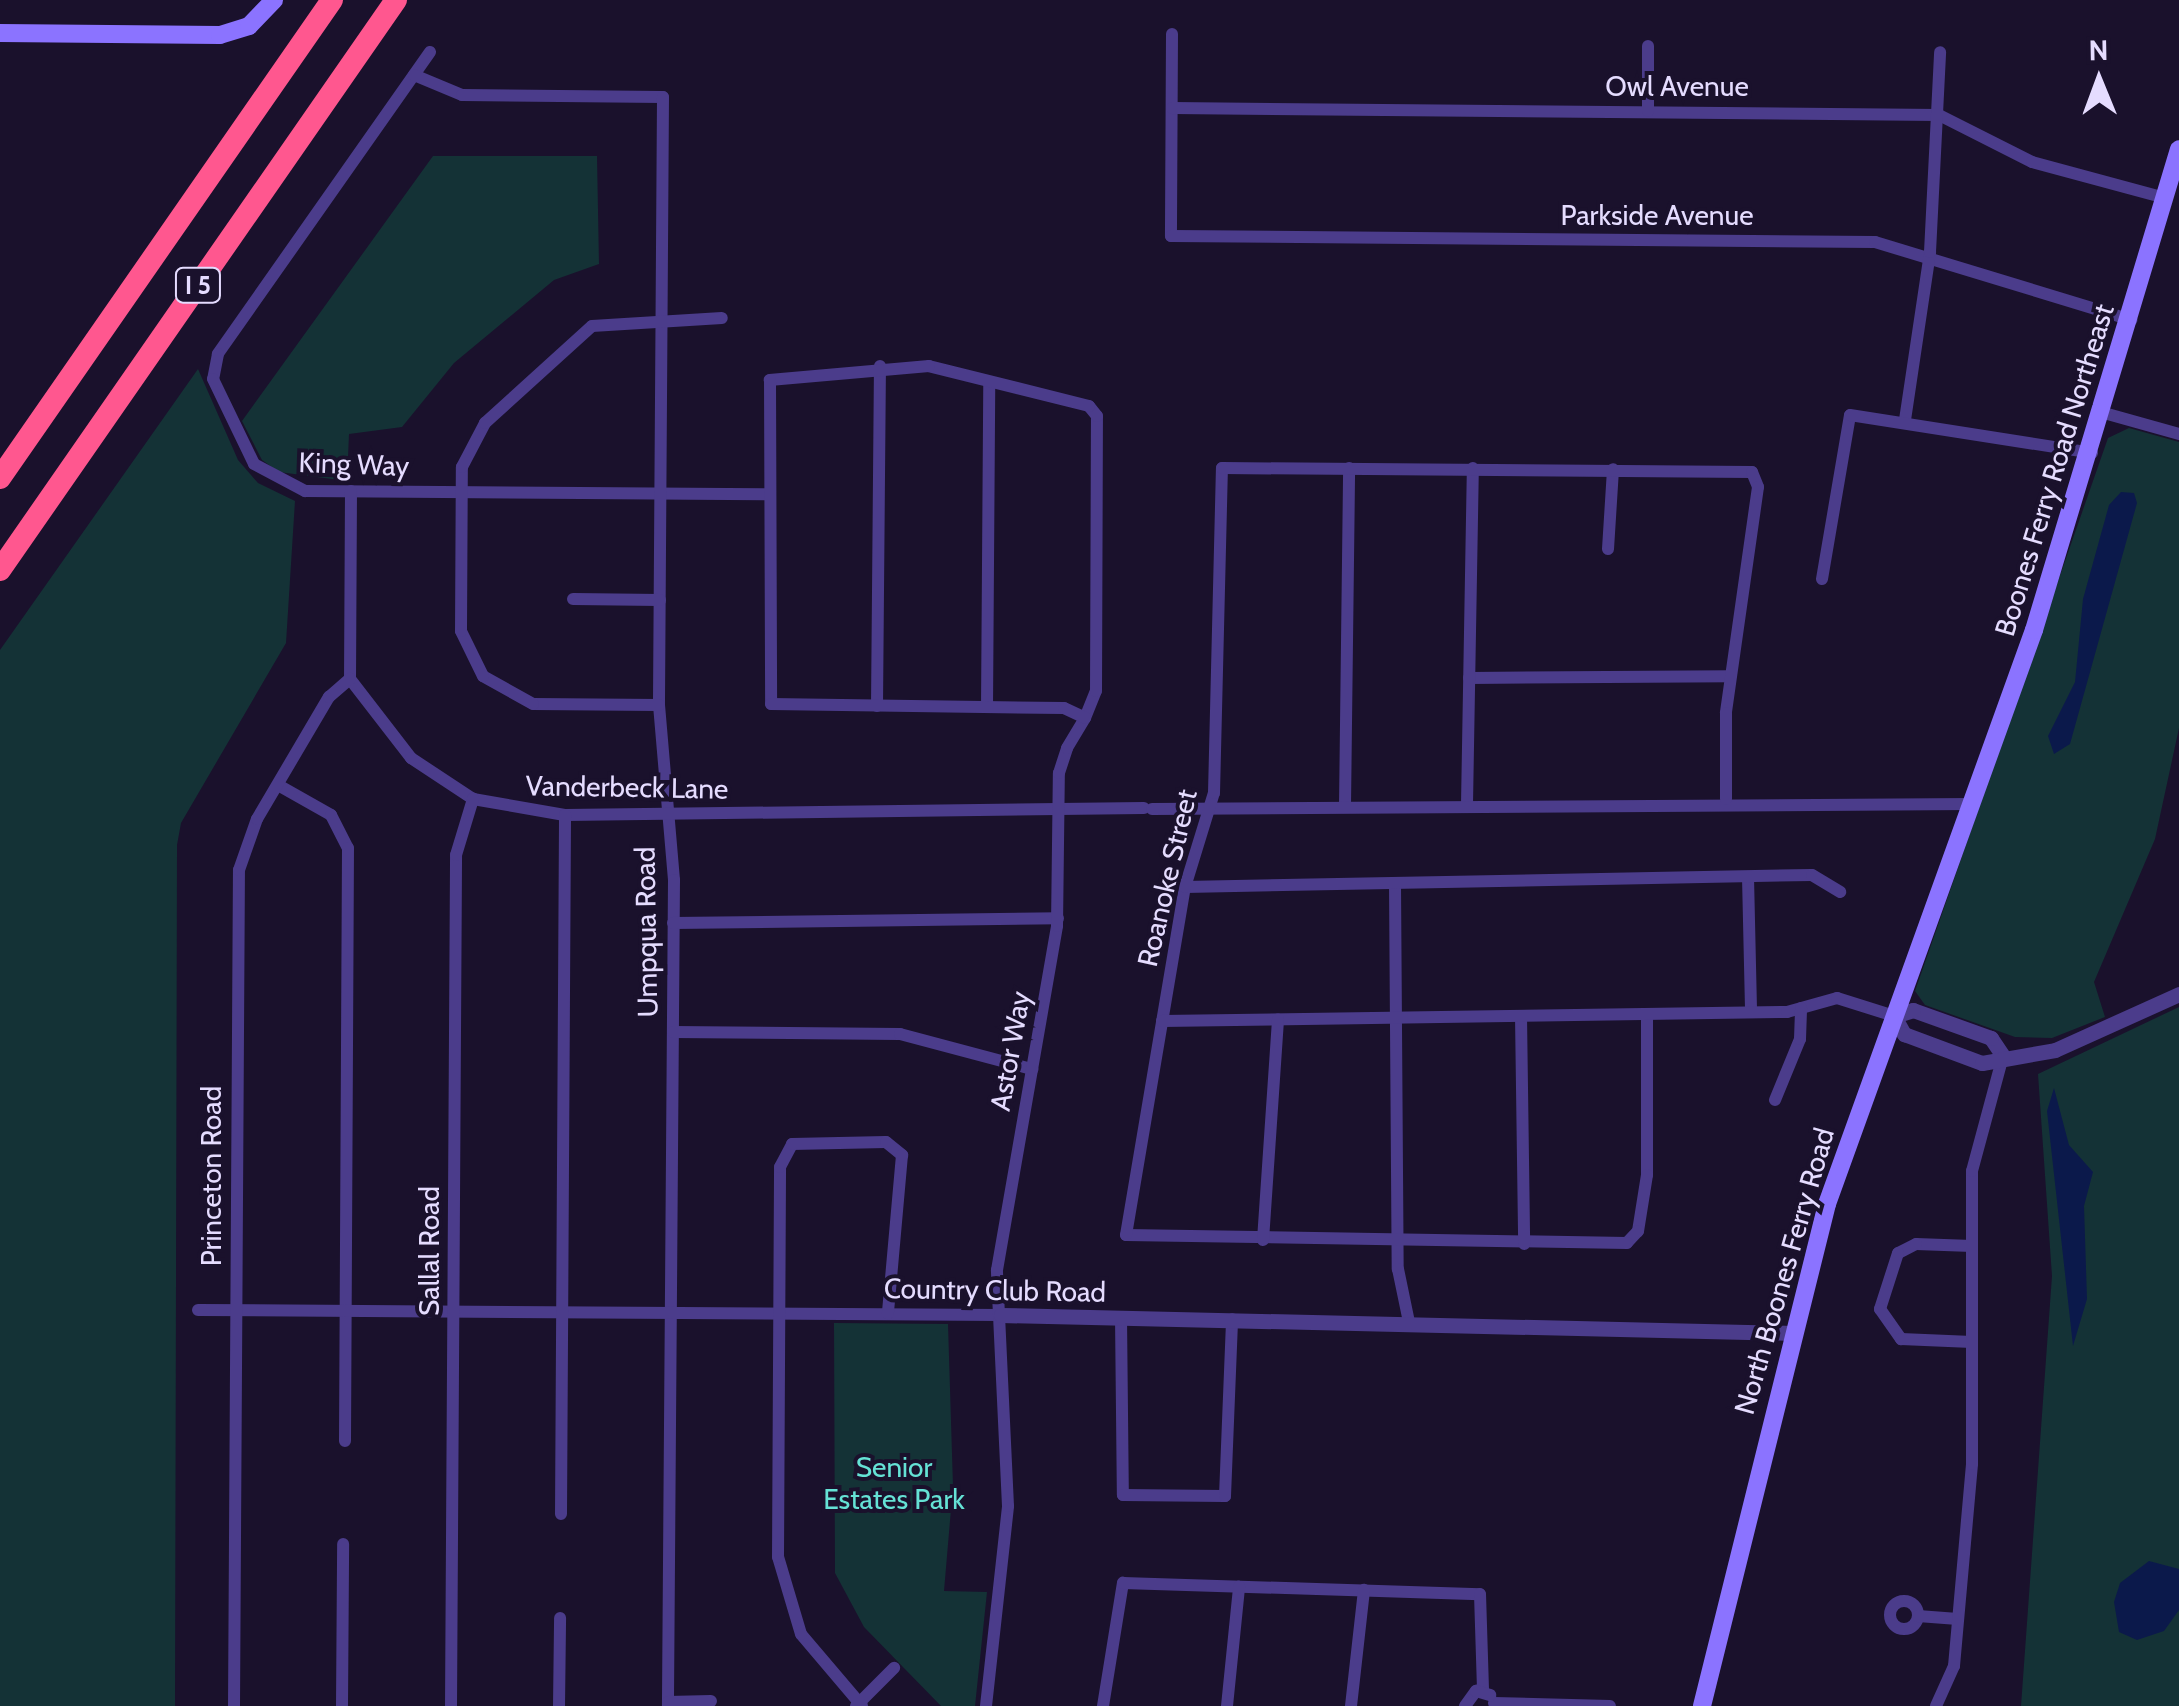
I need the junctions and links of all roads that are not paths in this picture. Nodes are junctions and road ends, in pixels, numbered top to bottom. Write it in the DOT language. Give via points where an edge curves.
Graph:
graph roads {
  1 [pos="274,0"];
  2 [pos="332,0"];
  3 [pos="396,0"];
  4 [pos="0,32"];
  5 [pos="1172,34"];
  6 [pos="1648,46"];
  7 [pos="430,52"];
  8 [pos="1940,52"];
  9 [pos="414,74"];
  10 [pos="1172,108"];
  11 [pos="1648,111"];
  12 [pos="1939,115"];
  13 [pos="2179,149"];
  14 [pos="2165,198"];
  15 [pos="1930,252"];
  16 [pos="661,318"];
  17 [pos="722,318"];
  18 [pos="2130,320"];
  19 [pos="880,366"];
  20 [pos="989,383"];
  21 [pos="2104,414"];
  22 [pos="1905,420"];
  23 [pos="2179,434"];
  24 [pos="2092,453"];
  25 [pos="1349,468"];
  26 [pos="1473,468"];
  27 [pos="1613,469"];
  28 [pos="0,478"];
  29 [pos="460,491"];
  30 [pos="352,492"];
  31 [pos="661,493"];
  32 [pos="770,494"];
  33 [pos="1608,549"];
  34 [pos="0,570"];
  35 [pos="1822,579"];
  36 [pos="572,599"];
  37 [pos="660,600"];
  38 [pos="1730,676"];
  39 [pos="1469,678"];
  40 [pos="350,679"];
  41 [pos="659,705"];
  42 [pos="878,706"];
  43 [pos="987,707"];
  44 [pos="1085,718"];
  45 [pos="278,785"];
  46 [pos="473,799"];
  47 [pos="1726,800"];
  48 [pos="1467,804"];
  49 [pos="1972,804"];
  50 [pos="1345,806"];
  51 [pos="1208,808"];
  52 [pos="1058,811"];
  53 [pos="565,815"];
  54 [pos="666,815"];
  55 [pos="1748,877"];
  56 [pos="1395,884"];
  57 [pos="1185,887"];
  58 [pos="1840,892"];
  59 [pos="1058,918"];
  60 [pos="673,924"];
  61 [pos="2179,994"];
  62 [pos="1801,1008"];
  63 [pos="1751,1012"];
  64 [pos="1647,1014"];
  65 [pos="1521,1016"];
  66 [pos="1894,1016"];
  67 [pos="1396,1018"];
  68 [pos="1278,1020"];
  69 [pos="1162,1021"];
  70 [pos="673,1032"];
  71 [pos="2004,1056"];
  72 [pos="1032,1069"];
  73 [pos="1775,1100"];
  74 [pos="1263,1240"];
  75 [pos="1398,1242"];
  76 [pos="1524,1244"];
  77 [pos="1972,1246"];
  78 [pos="198,1310"];
  79 [pos="236,1310"];
  80 [pos="344,1310"];
  81 [pos="454,1310"];
  82 [pos="562,1311"];
  83 [pos="670,1312"];
  84 [pos="779,1313"];
  85 [pos="888,1313"];
  86 [pos="1001,1315"];
  87 [pos="1121,1317"];
  88 [pos="1232,1319"];
  89 [pos="1409,1322"];
  90 [pos="1792,1333"];
  91 [pos="1972,1342"];
  92 [pos="345,1440"];
  93 [pos="561,1514"];
  94 [pos="344,1544"];
  95 [pos="1239,1587"];
  96 [pos="1364,1590"];
  97 [pos="1918,1616"];
  98 [pos="560,1618"];
  99 [pos="1958,1618"];
  100 [pos="894,1668"];
  101 [pos="1483,1691"];
  102 [pos="711,1701"];
  103 [pos="668,1704"];
  104 [pos="1494,1704"];
  105 [pos="859,1705"];
  106 [pos="234,1706"];
  107 [pos="342,1706"];
  108 [pos="451,1706"];
  109 [pos="559,1706"];
  110 [pos="986,1706"];
  111 [pos="1104,1706"];
  112 [pos="1227,1706"];
  113 [pos="1352,1706"];
  114 [pos="1465,1706"];
  115 [pos="1610,1706"];
  116 [pos="1702,1706"];
  117 [pos="1936,1706"];
  1 -- 4 [label="main road" via="248,26 220,36"];
  2 -- 28 [label="highway, I 5"];
  3 -- 34 [label="highway, I 5"];
  5 -- 10 [label="street"];
  6 -- 11 [label="street"];
  7 -- 9 [label="street, King Way"];
  8 -- 12 [label="street"];
  9 -- 16 [label="street, Umpqua Road" via="462,95 663,97"];
  9 -- 30 [label="street, King Way" via="213,371 262,472 295,489"];
  10 -- 11 [label="street, Owl Avenue"];
  10 -- 15 [label="street, Parkside Avenue" via="1170,236 1875,242"];
  11 -- 12 [label="street, Owl Avenue"];
  12 -- 14 [label="street, Owl Avenue" via="2032,162"];
  12 -- 15 [label="street"];
  13 -- 14 [label="main road, Boones Ferry Road Northeast"];
  14 -- 18 [label="main road, Boones Ferry Road Northeast"];
  15 -- 18 [label="street, Parkside Avenue" via="1997,284"];
  15 -- 22 [label="street"];
  16 -- 17 [label="street"];
  16 -- 29 [label="street" via="606,320 583,332 476,432"];
  16 -- 31 [label="street, Umpqua Road"];
  18 -- 21 [label="main road, Boones Ferry Road Northeast"];
  19 -- 20 [label="street" via="930,366"];
  19 -- 32 [label="street" via="770,380"];
  19 -- 42 [label="street"];
  20 -- 43 [label="street"];
  20 -- 44 [label="street, Astor Way" via="1096,410 1096,680"];
  21 -- 23 [label="street"];
  21 -- 24 [label="main road, Boones Ferry Road Northeast"];
  22 -- 24 [label="street"];
  22 -- 35 [label="street" via="1850,415"];
  24 -- 49 [label="main road, Boones Ferry Road Northeast"];
  25 -- 26 [label="street"];
  25 -- 50 [label="street"];
  25 -- 51 [label="street, Roanoke Street" via="1222,468"];
  26 -- 27 [label="street"];
  26 -- 39 [label="street"];
  27 -- 33 [label="street"];
  27 -- 38 [label="street" via="1756,475"];
  29 -- 30 [label="street, King Way"];
  29 -- 31 [label="street, King Way"];
  29 -- 41 [label="street" via="461,631 484,676 533,704"];
  30 -- 40 [label="street"];
  31 -- 32 [label="street, King Way"];
  31 -- 37 [label="street, Umpqua Road"];
  32 -- 42 [label="street" via="770,704"];
  36 -- 37 [label="street"];
  37 -- 41 [label="street, Umpqua Road"];
  38 -- 39 [label="street"];
  38 -- 47 [label="street"];
  39 -- 48 [label="street"];
  40 -- 45 [label="street, Princeton Road" via="329,697"];
  40 -- 46 [label="street, Vanderbeck Lane" via="411,758"];
  41 -- 54 [label="street, Umpqua Road"];
  42 -- 43 [label="street"];
  43 -- 44 [label="street" via="1064,708"];
  44 -- 52 [label="street, Astor Way" via="1059,772"];
  45 -- 79 [label="street, Princeton Road" via="239,870"];
  45 -- 80 [label="street" via="331,815 348,848"];
  46 -- 53 [label="street, Vanderbeck Lane"];
  46 -- 81 [label="street, Sallal Road" via="456,855"];
  47 -- 48 [label="street, Vanderbeck Lane"];
  47 -- 49 [label="street, Vanderbeck Lane"];
  48 -- 50 [label="street, Vanderbeck Lane"];
  49 -- 66 [label="main road, North Boones Ferry Road"];
  50 -- 51 [label="street, Vanderbeck Lane"];
  51 -- 52 [label="street, Vanderbeck Lane"];
  51 -- 57 [label="street, Roanoke Street"];
  52 -- 54 [label="street, Vanderbeck Lane"];
  52 -- 59 [label="street, Astor Way"];
  53 -- 54 [label="street, Vanderbeck Lane"];
  53 -- 82 [label="street"];
  54 -- 60 [label="street, Umpqua Road"];
  55 -- 56 [label="street"];
  55 -- 58 [label="street" via="1812,875"];
  55 -- 63 [label="street"];
  56 -- 57 [label="street"];
  56 -- 67 [label="street"];
  57 -- 69 [label="street, Roanoke Street"];
  59 -- 60 [label="street"];
  59 -- 72 [label="street, Astor Way"];
  60 -- 70 [label="street, Umpqua Road"];
  61 -- 71 [label="street" via="2055,1050"];
  62 -- 63 [label="street"];
  62 -- 66 [label="street" via="1837,998"];
  62 -- 73 [label="street" via="1800,1039"];
  63 -- 64 [label="street"];
  64 -- 65 [label="street"];
  64 -- 76 [label="street" via="1648,1160 1632,1240"];
  65 -- 67 [label="street"];
  65 -- 76 [label="street"];
  66 -- 71 [label="street" via="1913,1010 1991,1038"];
  66 -- 71 [label="street" via="1904,1034 1982,1063"];
  66 -- 90 [label="main road, North Boones Ferry Road" via="1826,1204"];
  67 -- 68 [label="street"];
  67 -- 75 [label="street"];
  68 -- 69 [label="street"];
  68 -- 74 [label="street"];
  69 -- 74 [label="street, Roanoke Street" via="1126,1235"];
  70 -- 72 [label="street" via="900,1034"];
  70 -- 83 [label="street, Umpqua Road"];
  71 -- 77 [label="street" via="1976,1148"];
  72 -- 86 [label="street, Astor Way" via="999,1257"];
  74 -- 75 [label="street"];
  75 -- 76 [label="street"];
  75 -- 89 [label="street"];
  77 -- 91 [label="street"];
  77 -- 91 [label="street" via="1916,1244 1898,1253 1880,1309 1901,1339"];
  78 -- 79 [label="street, Country Club Road"];
  79 -- 80 [label="street, Country Club Road"];
  79 -- 106 [label="street, Princeton Road"];
  80 -- 81 [label="street, Country Club Road"];
  80 -- 92 [label="street"];
  81 -- 82 [label="street, Country Club Road"];
  81 -- 108 [label="street, Sallal Road"];
  82 -- 83 [label="street, Country Club Road"];
  82 -- 93 [label="street"];
  83 -- 84 [label="street, Country Club Road"];
  83 -- 103 [label="street, Umpqua Road"];
  84 -- 85 [label="street, Country Club Road"];
  84 -- 85 [label="street" via="781,1160 785,1149 806,1141 886,1142 902,1155"];
  84 -- 105 [label="street" via="781,1576 800,1634"];
  85 -- 86 [label="street, Country Club Road"];
  86 -- 87 [label="street, Country Club Road"];
  86 -- 110 [label="street, Astor Way" via="1008,1506"];
  87 -- 88 [label="street, Country Club Road"];
  87 -- 88 [label="street" via="1123,1495 1225,1496"];
  88 -- 89 [label="street, Country Club Road"];
  89 -- 90 [label="street, Country Club Road"];
  90 -- 116 [label="main road, North Boones Ferry Road"];
  91 -- 99 [label="street" via="1972,1457"];
  94 -- 107 [label="street"];
  95 -- 96 [label="street"];
  95 -- 111 [label="street" via="1118,1584"];
  95 -- 112 [label="street"];
  96 -- 101 [label="street" via="1484,1595"];
  96 -- 113 [label="street"];
  97 -- 99 [label="street"];
  98 -- 109 [label="street"];
  99 -- 117 [label="street" via="1954,1666"];
  100 -- 105 [label="street"];
  101 -- 104 [label="street"];
  101 -- 114 [label="street"];
  102 -- 103 [label="street"];
  104 -- 115 [label="street"];
}
